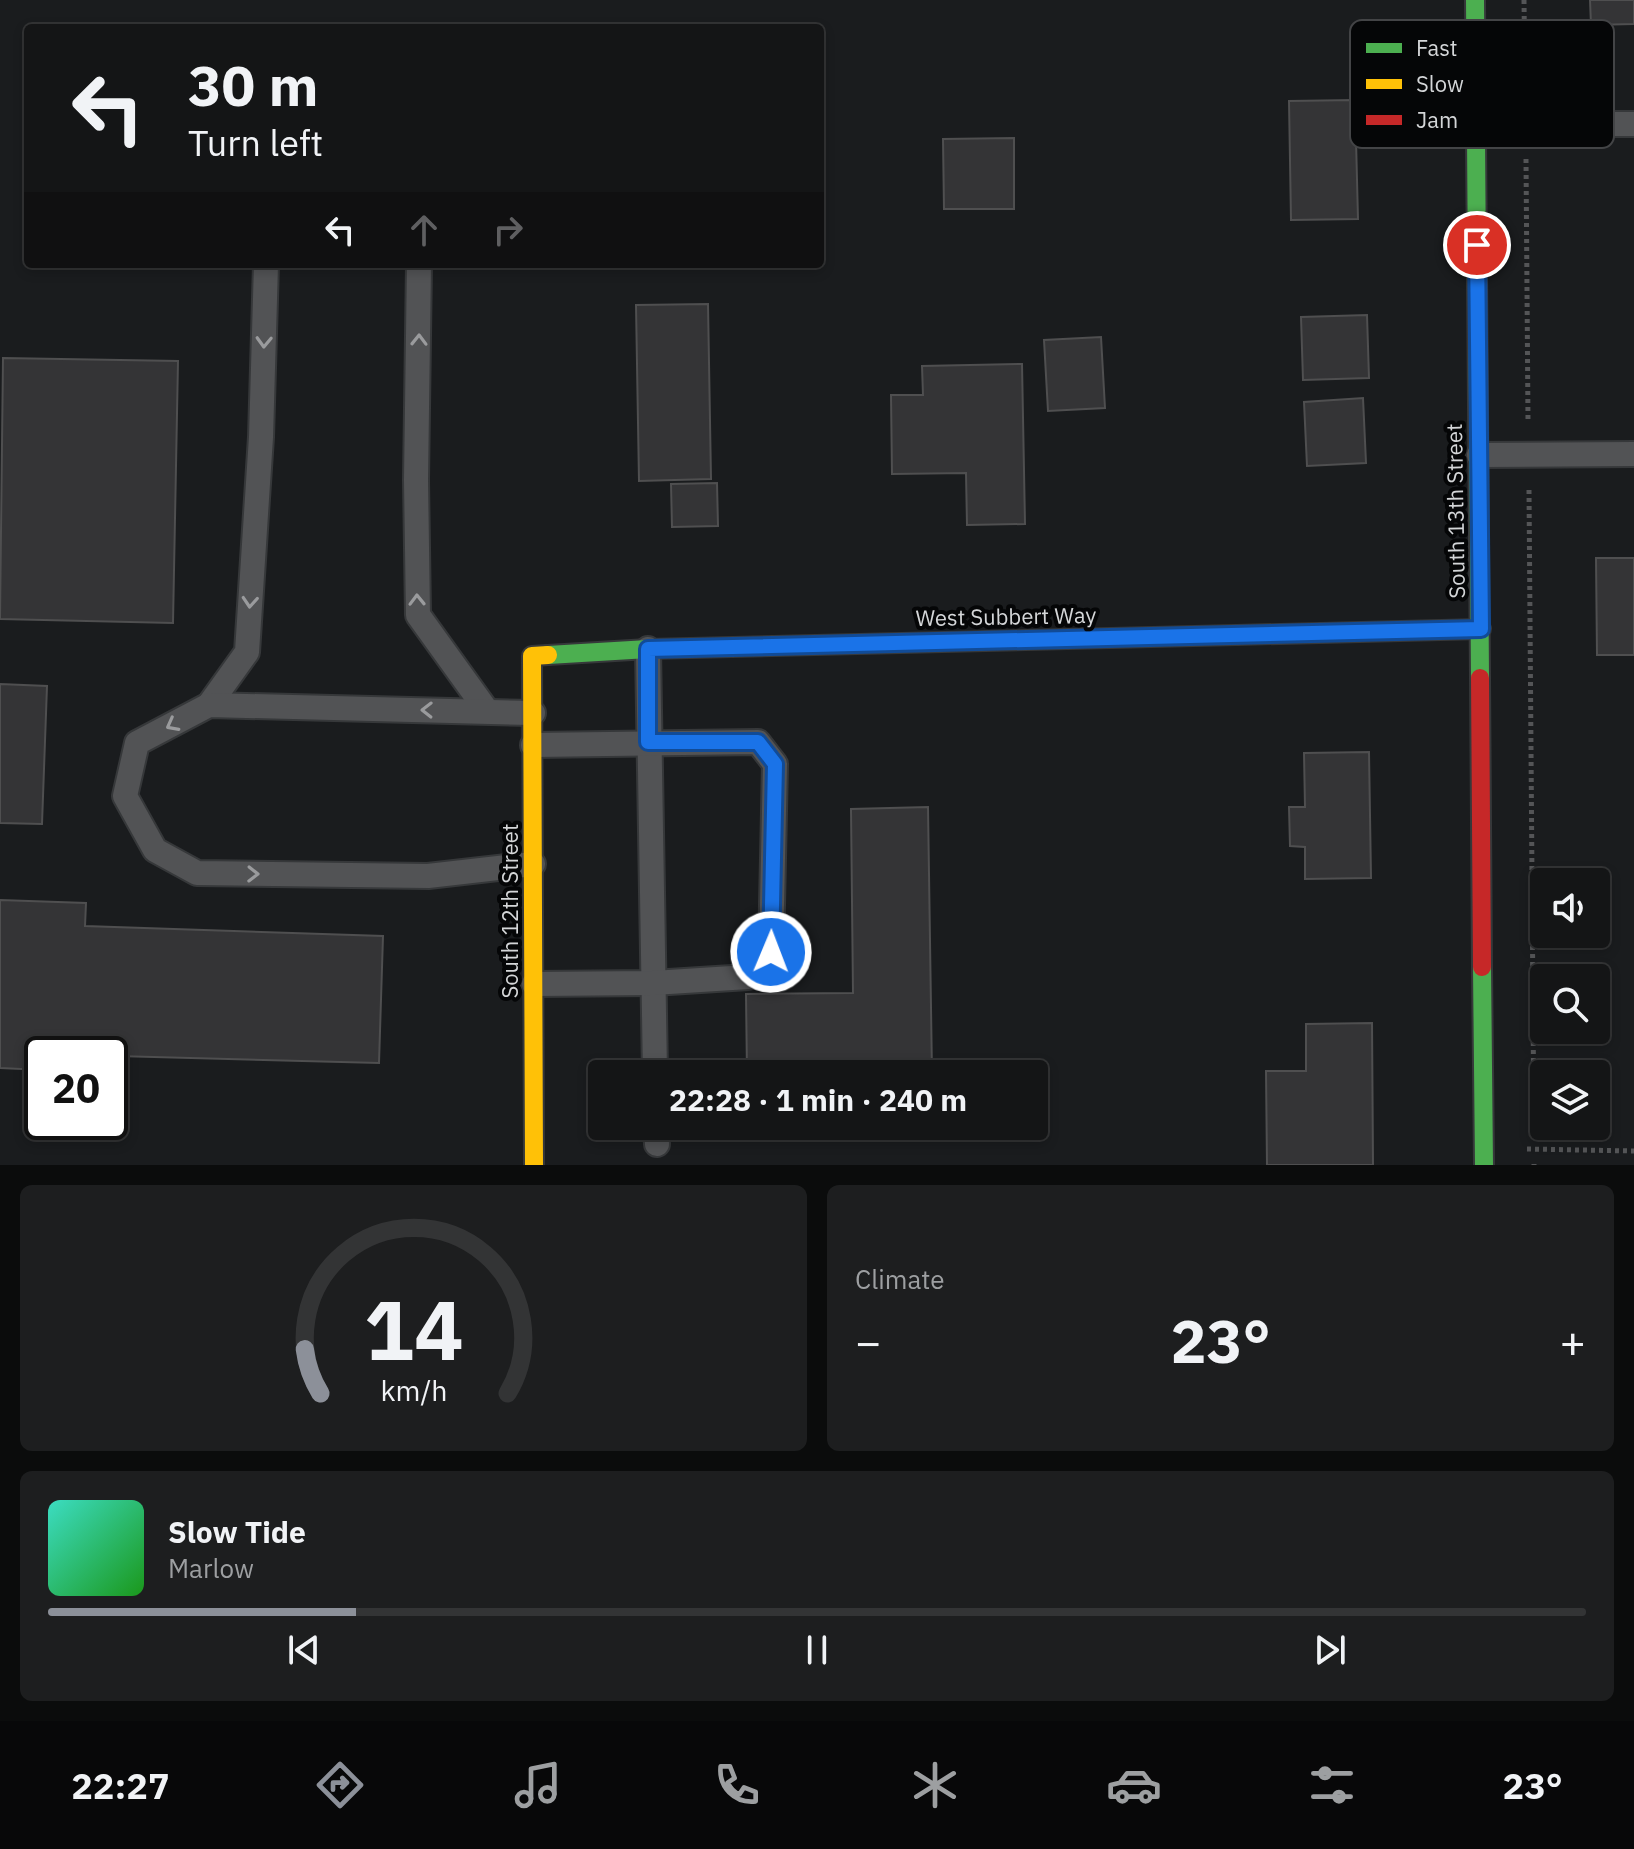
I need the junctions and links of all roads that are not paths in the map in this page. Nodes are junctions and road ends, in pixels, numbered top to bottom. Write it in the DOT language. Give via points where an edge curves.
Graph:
graph roads {
  1 [pos="1475,0"];
  2 [pos="1475,20"];
  3 [pos="1476,148"];
  4 [pos="266,268"];
  5 [pos="419,268"];
  6 [pos="1634,454"];
  7 [pos="1479,455"];
  8 [pos="1481,629"];
  9 [pos="648,649"];
  10 [pos="532,656"];
  11 [pos="209,705"];
  12 [pos="487,711"];
  13 [pos="533,713"];
  14 [pos="648,742"];
  15 [pos="533,745"];
  16 [pos="533,864"];
  17 [pos="653,983"];
  18 [pos="534,984"];
  19 [pos="655,1060"];
  20 [pos="1484,1156"];
  21 [pos="534,1165"];
  1 -- 2 [label="street, South 13th Street"];
  3 -- 7 [label="street, South 13th Street"];
  4 -- 11 [label="lane, one-way" via="247,652"];
  12 -- 5 [label="lane, one-way" via="418,615"];
  6 -- 7 [label="lane"];
  7 -- 8 [label="street, South 13th Street"];
  8 -- 9 [label="street, West Subbert Way"];
  8 -- 20 [label="street, South 13th Street"];
  9 -- 10 [label="street, West Subbert Way"];
  9 -- 14 [label="lane"];
  10 -- 13 [label="street, South 12th Street"];
  12 -- 11 [label="lane, one-way"];
  11 -- 16 [label="lane, one-way" via="137,743 125,796 155,850 197,873 428,876"];
  12 -- 13 [label="lane"];
  13 -- 15 [label="street, South 12th Street"];
  14 -- 15 [label="lane"];
  14 -- 17 [label="lane"];
  14 -- 17 [label="lane" via="758,742 775,764 771,952 748,977"];
  15 -- 16 [label="street, South 12th Street"];
  16 -- 18 [label="street, South 12th Street"];
  17 -- 18 [label="lane"];
  17 -- 19 [label="lane"];
  18 -- 21 [label="street, South 12th Street"];
}
